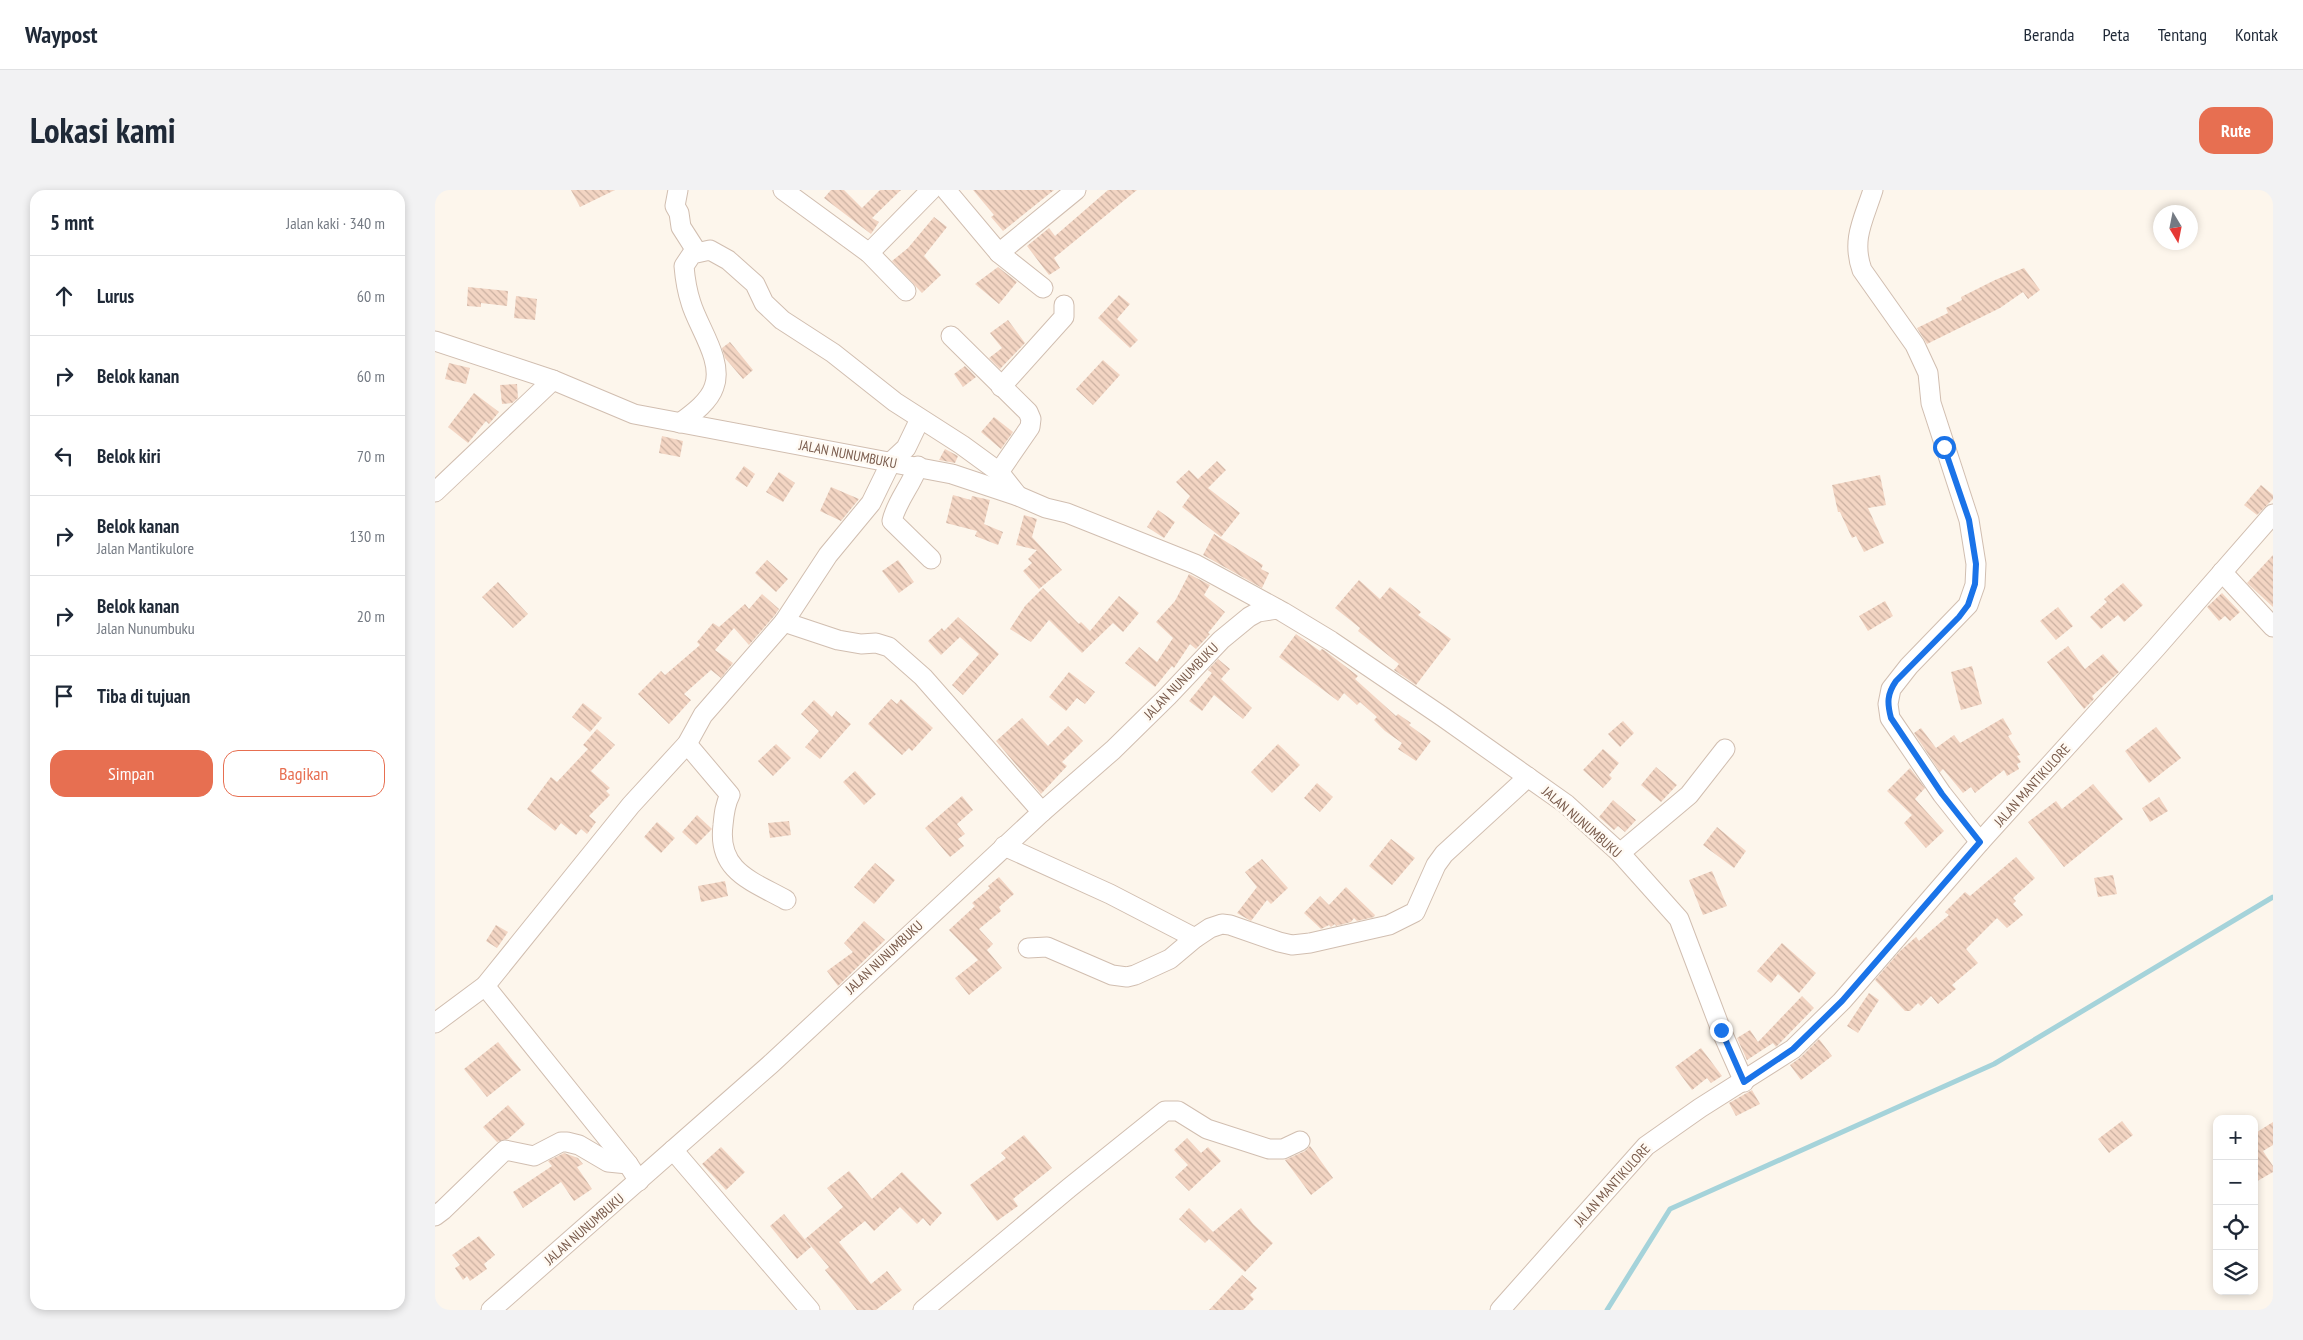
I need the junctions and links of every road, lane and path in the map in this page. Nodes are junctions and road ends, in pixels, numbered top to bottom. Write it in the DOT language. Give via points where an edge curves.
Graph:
graph roads {
  1 [pos="678,190"];
  2 [pos="783,190"];
  3 [pos="931,190"];
  4 [pos="946,190"];
  5 [pos="1076,190"];
  6 [pos="1873,190"];
  7 [pos="697,252"];
  8 [pos="869,253"];
  9 [pos="999,253"];
  10 [pos="1043,288"];
  11 [pos="906,291"];
  12 [pos="1064,305"];
  13 [pos="951,336"];
  14 [pos="435,341"];
  15 [pos="553,380"];
  16 [pos="1001,386"];
  17 [pos="920,419"];
  18 [pos="680,423"];
  19 [pos="891,462"];
  20 [pos="919,466"];
  21 [pos="999,472"];
  22 [pos="435,492"];
  23 [pos="1018,496"];
  24 [pos="2273,514"];
  25 [pos="931,559"];
  26 [pos="2223,572"];
  27 [pos="1277,609"];
  28 [pos="784,622"];
  29 [pos="2273,627"];
  30 [pos="687,744"];
  31 [pos="1725,749"];
  32 [pos="1528,777"];
  33 [pos="1042,812"];
  34 [pos="1980,842"];
  35 [pos="1005,846"];
  36 [pos="1620,853"];
  37 [pos="786,900"];
  38 [pos="1195,938"];
  39 [pos="1029,948"];
  40 [pos="485,986"];
  41 [pos="435,1023"];
  42 [pos="1744,1082"];
  43 [pos="1300,1141"];
  44 [pos="673,1150"];
  45 [pos="629,1164"];
  46 [pos="639,1181"];
  47 [pos="435,1216"];
  48 [pos="491,1310"];
  49 [pos="810,1310"];
  50 [pos="923,1310"];
  51 [pos="1500,1310"];
  1 -- 7 [label="street" via="675,206 681,227"];
  2 -- 8 [label="street"];
  3 -- 8 [label="street"];
  4 -- 9 [label="street"];
  5 -- 9 [label="street"];
  6 -- 34 [label="street" via="1857,236 1858,259 1862,270 1915,345 1928,374 1931,402 1969,520 1976,564 1975,584 1968,605 1896,681 1888,698 1889,709 1891,718 1942,794"];
  7 -- 17 [label="street" via="710,250 728,260 755,284 765,302 782,320 833,353"];
  7 -- 18 [label="street" via="685,260 685,277 691,303 708,340 716,376 712,392"];
  8 -- 11 [label="street"];
  9 -- 10 [label="street"];
  12 -- 16 [label="street" via="1063,317"];
  13 -- 16 [label="street"];
  14 -- 15 [label="street, JALAN NUNUMBUKU"];
  15 -- 18 [label="street, JALAN NUNUMBUKU" via="634,414"];
  15 -- 22 [label="street"];
  16 -- 21 [label="street" via="1031,419 1030,427"];
  17 -- 19 [label="street" via="906,448"];
  17 -- 21 [label="street"];
  18 -- 19 [label="street, JALAN NUNUMBUKU"];
  19 -- 20 [label="street, JALAN NUNUMBUKU"];
  19 -- 28 [label="street" via="871,503 828,555"];
  20 -- 23 [label="street, JALAN NUNUMBUKU"];
  20 -- 25 [label="street" via="895,509 892,521"];
  21 -- 23 [label="street"];
  23 -- 27 [label="street, JALAN NUNUMBUKU" via="1195,564"];
  24 -- 26 [label="street, JALAN MANTIKULORE"];
  26 -- 29 [label="street"];
  26 -- 34 [label="street, JALAN MANTIKULORE"];
  27 -- 32 [label="street, JALAN NUNUMBUKU" via="1331,641"];
  27 -- 33 [label="street, JALAN NUNUMBUKU" via="1258,612 1241,622 1113,750"];
  28 -- 30 [label="street" via="703,715"];
  28 -- 33 [label="street" via="838,640 889,647 923,677"];
  30 -- 37 [label="street" via="730,795 724,812 722,839 729,863 743,876"];
  30 -- 40 [label="street" via="631,805"];
  31 -- 36 [label="street" via="1689,795"];
  32 -- 36 [label="street, JALAN NUNUMBUKU" via="1566,804"];
  32 -- 38 [label="street" via="1444,854 1415,912 1405,919 1389,926 1292,945 1230,925 1215,926"];
  33 -- 35 [label="street, JALAN NUNUMBUKU"];
  34 -- 42 [label="street, JALAN MANTIKULORE" via="1842,1001 1793,1049"];
  35 -- 38 [label="street" via="1110,894"];
  35 -- 44 [label="street, JALAN NUNUMBUKU" via="772,1063"];
  36 -- 42 [label="street, JALAN NUNUMBUKU" via="1679,919"];
  38 -- 39 [label="street" via="1170,959 1127,977 1112,975 1047,947"];
  40 -- 41 [label="street"];
  40 -- 45 [label="street"];
  42 -- 51 [label="street, JALAN MANTIKULORE" via="1693,1112 1646,1146"];
  43 -- 50 [label="street" via="1283,1149 1269,1149 1207,1129 1178,1111 1165,1111"];
  44 -- 46 [label="street, JALAN NUNUMBUKU"];
  44 -- 49 [label="street"];
  45 -- 46 [label="street"];
  45 -- 47 [label="street" via="608,1162 579,1145 567,1142 534,1156 505,1150"];
  46 -- 48 [label="street, JALAN NUNUMBUKU"];
}
